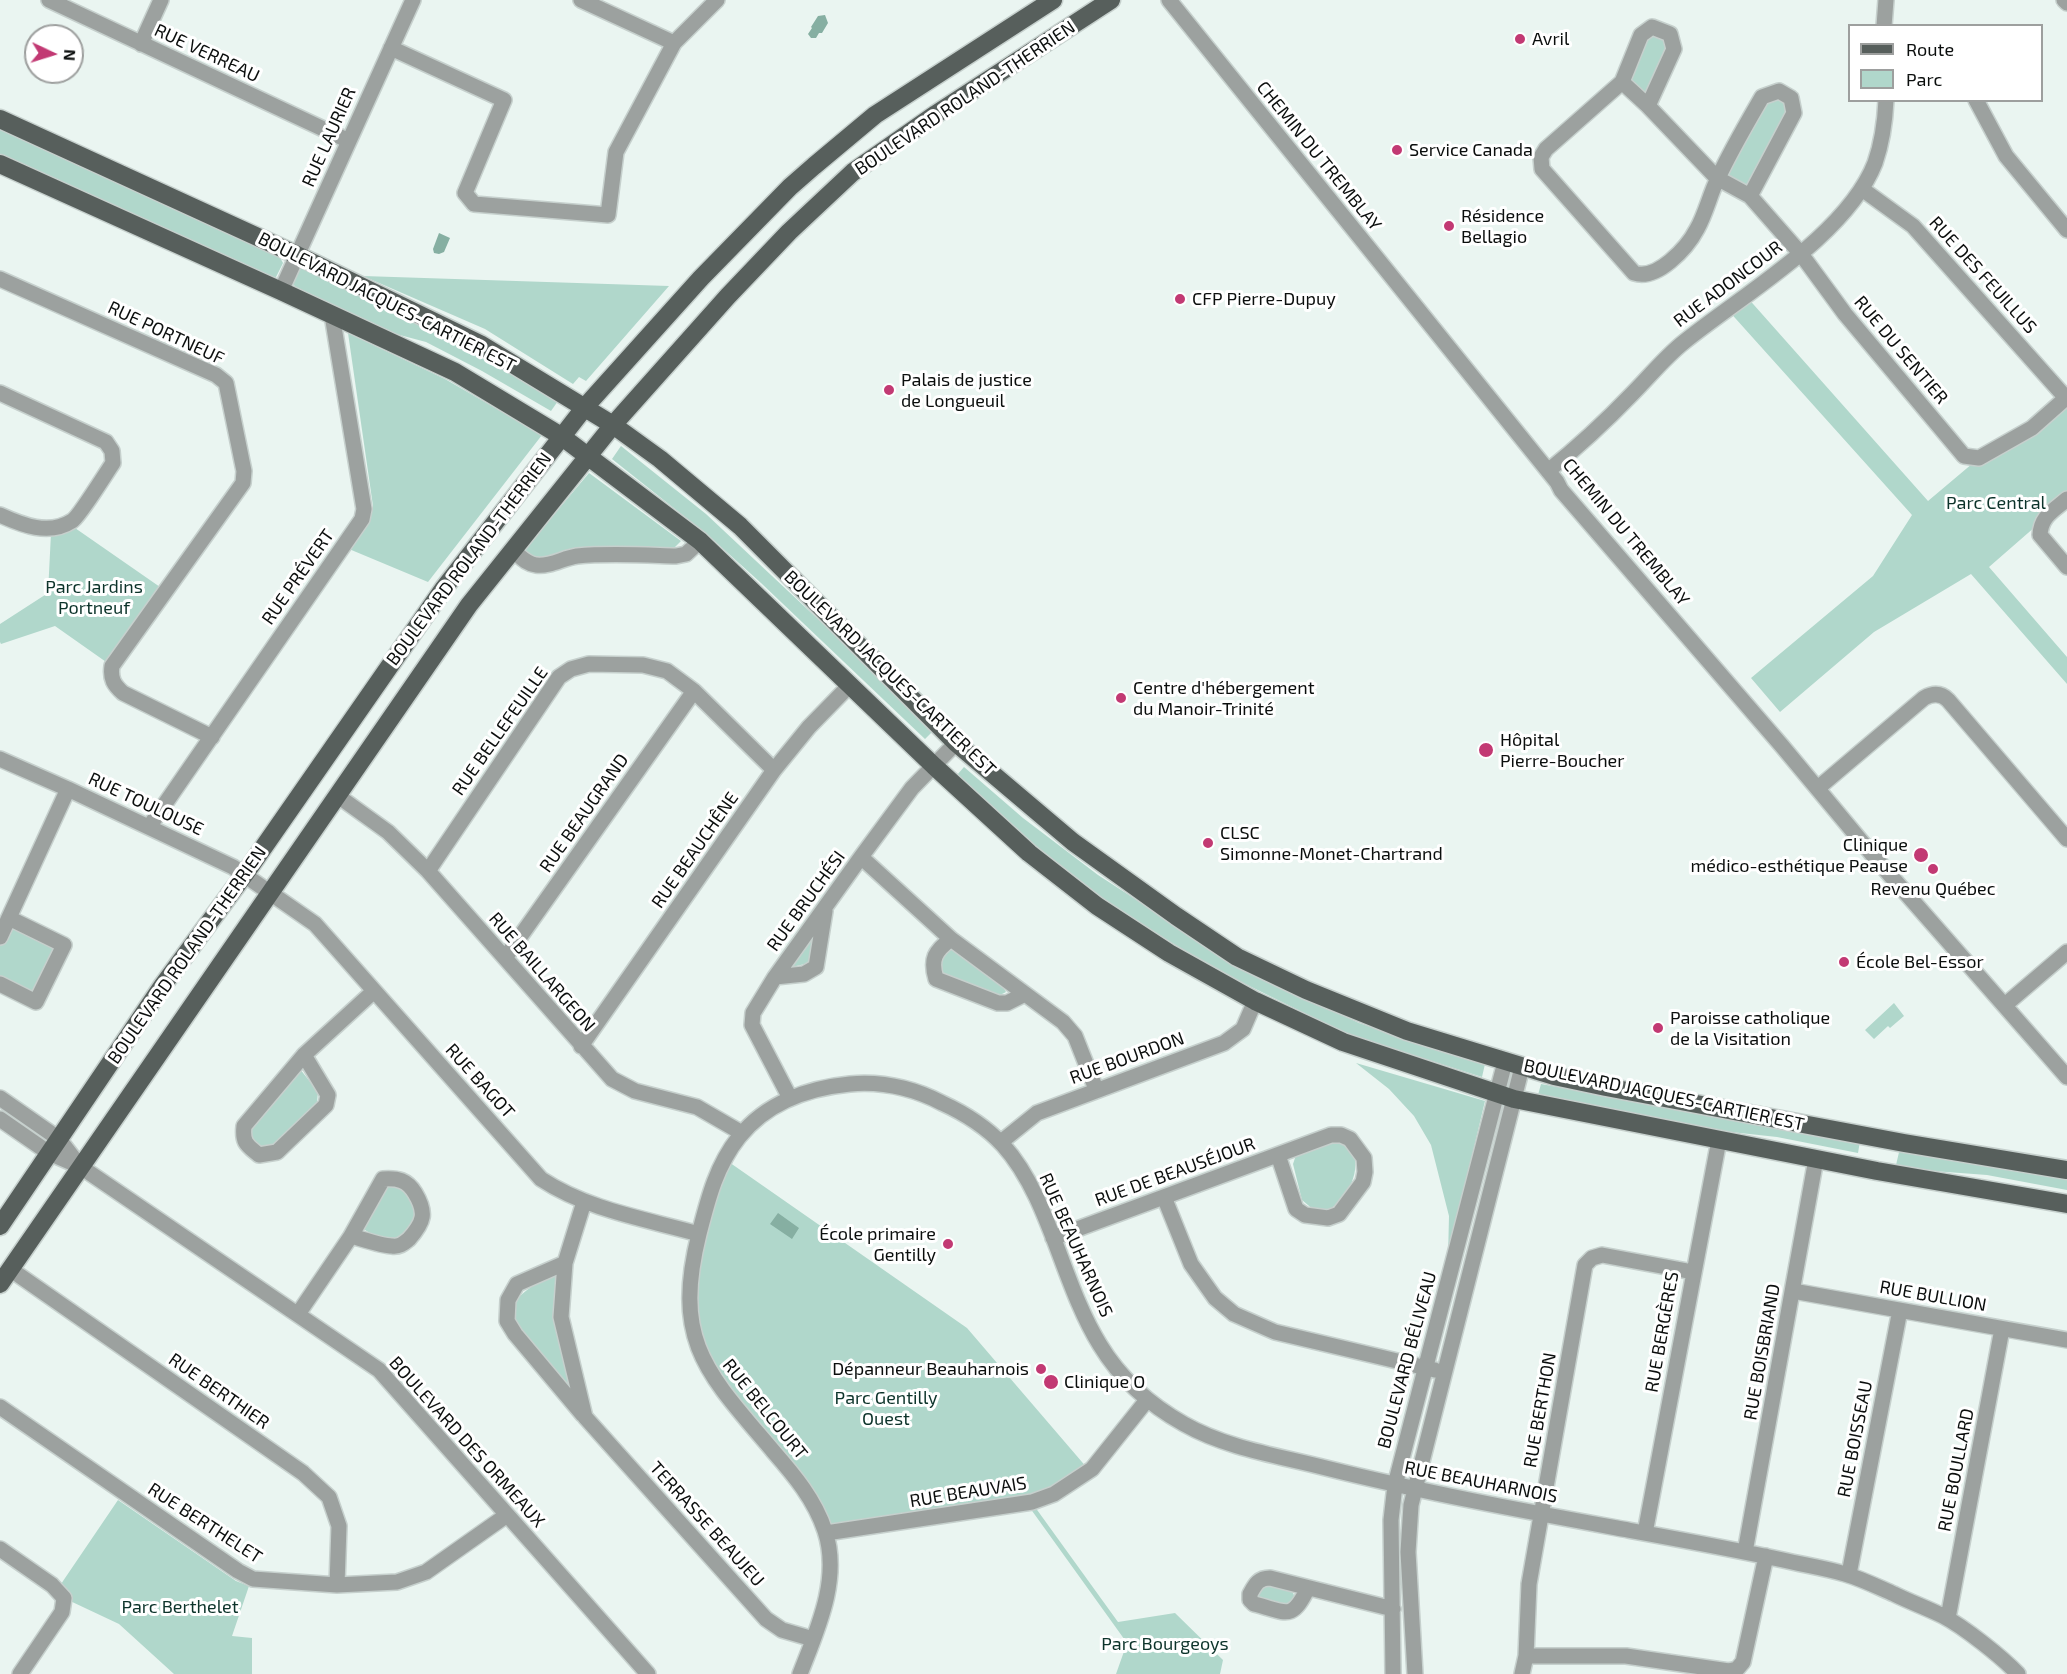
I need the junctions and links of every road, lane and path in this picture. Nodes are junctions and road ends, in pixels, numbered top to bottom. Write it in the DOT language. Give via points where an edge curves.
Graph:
graph roads {
  1 [pos="49,0"];
  2 [pos="161,0"];
  3 [pos="413,0"];
  4 [pos="581,0"];
  5 [pos="717,0"];
  6 [pos="1053,0"];
  7 [pos="1111,0"];
  8 [pos="1169,0"];
  9 [pos="1886,0"];
  10 [pos="1884,24"];
  11 [pos="674,42"];
  12 [pos="141,44"];
  13 [pos="391,48"];
  14 [pos="1622,82"];
  15 [pos="1886,102"];
  16 [pos="1977,102"];
  17 [pos="1648,106"];
  18 [pos="0,119"];
  19 [pos="349,141"];
  20 [pos="0,164"];
  21 [pos="1717,178"];
  22 [pos="1862,189"];
  23 [pos="1750,196"];
  24 [pos="2067,230"];
  25 [pos="1801,254"];
  26 [pos="297,255"];
  27 [pos="0,279"];
  28 [pos="281,291"];
  29 [pos="332,315"];
  30 [pos="0,393"];
  31 [pos="2067,398"];
  32 [pos="585,407"];
  33 [pos="613,425"];
  34 [pos="561,436"];
  35 [pos="588,455"];
  36 [pos="1548,471"];
  37 [pos="2067,499"];
  38 [pos="0,514"];
  39 [pos="700,541"];
  40 [pos="512,550"];
  41 [pos="2067,567"];
  42 [pos="850,685"];
  43 [pos="694,691"];
  44 [pos="212,737"];
  45 [pos="956,743"];
  46 [pos="0,759"];
  47 [pos="934,766"];
  48 [pos="774,770"];
  49 [pos="1818,788"];
  50 [pos="68,789"];
  51 [pos="338,796"];
  52 [pos="149,827"];
  53 [pos="2067,839"];
  54 [pos="861,857"];
  55 [pos="428,871"];
  56 [pos="245,874"];
  57 [pos="271,892"];
  58 [pos="825,908"];
  59 [pos="9,918"];
  60 [pos="0,937"];
  61 [pos="951,939"];
  62 [pos="2067,952"];
  63 [pos="505,958"];
  64 [pos="775,977"];
  65 [pos="0,984"];
  66 [pos="375,991"];
  67 [pos="1025,994"];
  68 [pos="1255,1001"];
  69 [pos="2005,1005"];
  70 [pos="581,1046"];
  71 [pos="304,1055"];
  72 [pos="1514,1065"];
  73 [pos="2067,1077"];
  74 [pos="1096,1089"];
  75 [pos="1505,1097"];
  76 [pos="0,1098"];
  77 [pos="790,1098"];
  78 [pos="0,1119"];
  79 [pos="742,1133"];
  80 [pos="1719,1140"];
  81 [pos="1001,1142"];
  82 [pos="54,1146"];
  83 [pos="1278,1155"];
  84 [pos="1816,1159"];
  85 [pos="81,1167"];
  86 [pos="2067,1170"];
  87 [pos="1164,1197"];
  88 [pos="585,1202"];
  89 [pos="2067,1204"];
  90 [pos="0,1226"];
  91 [pos="699,1234"];
  92 [pos="351,1236"];
  93 [pos="1053,1238"];
  94 [pos="565,1263"];
  95 [pos="1693,1272"];
  96 [pos="5,1277"];
  97 [pos="1793,1291"];
  98 [pos="1900,1310"];
  99 [pos="298,1314"];
  100 [pos="2002,1329"];
  101 [pos="2067,1341"];
  102 [pos="1425,1368"];
  103 [pos="1444,1372"];
  104 [pos="1147,1400"];
  105 [pos="0,1407"];
  106 [pos="585,1417"];
  107 [pos="1395,1485"];
  108 [pos="1415,1490"];
  109 [pos="1541,1514"];
  110 [pos="507,1515"];
  111 [pos="826,1533"];
  112 [pos="1645,1533"];
  113 [pos="0,1549"];
  114 [pos="1746,1552"];
  115 [pos="1766,1556"];
  116 [pos="1849,1575"];
  117 [pos="337,1585"];
  118 [pos="1308,1588"];
  119 [pos="1393,1609"];
  120 [pos="1948,1618"];
  121 [pos="813,1639"];
  122 [pos="1526,1656"];
  123 [pos="20,1674"];
  124 [pos="648,1674"];
  125 [pos="800,1674"];
  126 [pos="1394,1674"];
  127 [pos="1415,1674"];
  128 [pos="1522,1674"];
  129 [pos="2018,1674"];
  1 -- 12 [label="street, RUE VERREAU"];
  2 -- 12 [label="street"];
  3 -- 13 [label="street, RUE LAURIER"];
  4 -- 11 [label="street"];
  5 -- 11 [label="street"];
  6 -- 32 [label="main road, BOULEVARD ROLAND-THERRIEN" via="874,115 814,166 701,278"];
  7 -- 33 [label="main road, BOULEVARD ROLAND-THERRIEN" via="854,172 728,296"];
  8 -- 36 [label="street, CHEMIN DU TREMBLAY"];
  9 -- 10 [label="street"];
  11 -- 13 [label="street" via="616,152 608,215 474,204 465,193 504,100"];
  12 -- 19 [label="street, RUE VERREAU"];
  13 -- 19 [label="street, RUE LAURIER"];
  14 -- 17 [label="street"];
  14 -- 17 [label="street" via="1641,35 1652,27 1670,34 1674,49"];
  14 -- 21 [label="street" via="1541,157 1542,170 1634,273 1651,274 1685,245 1697,230"];
  15 -- 22 [label="street, RUE ADONCOUR" via="1882,139"];
  16 -- 24 [label="street" via="2006,156"];
  17 -- 21 [label="street"];
  18 -- 26 [label="main road, BOULEVARD JACQUES-CARTIER EST"];
  19 -- 26 [label="street, RUE LAURIER"];
  20 -- 28 [label="main road, BOULEVARD JACQUES-CARTIER EST"];
  21 -- 23 [label="street"];
  21 -- 23 [label="street" via="1762,97 1779,91 1791,98 1794,113"];
  22 -- 25 [label="street, RUE ADONCOUR"];
  22 -- 31 [label="street, RUE DES FEUILLUS" via="1913,226"];
  23 -- 25 [label="street, RUE DU SENTIER"];
  25 -- 31 [label="street, RUE DU SENTIER" via="1845,314 1964,456 1979,458 2032,428"];
  25 -- 36 [label="street, RUE ADONCOUR" via="1682,344 1602,425"];
  26 -- 28 [label="street, RUE LAURIER"];
  26 -- 32 [label="main road, BOULEVARD JACQUES-CARTIER EST" via="480,344"];
  27 -- 44 [label="street, RUE PORTNEUF" via="216,375 226,383 243,483 112,666 111,676 123,693"];
  28 -- 29 [label="main road, BOULEVARD JACQUES-CARTIER EST"];
  29 -- 34 [label="main road, BOULEVARD JACQUES-CARTIER EST" via="455,372"];
  29 -- 44 [label="street, RUE PRÉVERT" via="364,509 362,519"];
  30 -- 38 [label="street" via="106,442 113,463 74,521 34,528"];
  32 -- 33 [label="main road, BOULEVARD JACQUES-CARTIER EST"];
  32 -- 34 [label="main road, BOULEVARD ROLAND-THERRIEN"];
  33 -- 35 [label="main road, BOULEVARD ROLAND-THERRIEN"];
  33 -- 45 [label="main road, BOULEVARD JACQUES-CARTIER EST" via="740,526"];
  34 -- 35 [label="main road, BOULEVARD JACQUES-CARTIER EST"];
  34 -- 56 [label="main road, BOULEVARD ROLAND-THERRIEN" via="444,588"];
  35 -- 39 [label="main road, BOULEVARD JACQUES-CARTIER EST"];
  35 -- 40 [label="main road, BOULEVARD ROLAND-THERRIEN"];
  36 -- 49 [label="street, CHEMIN DU TREMBLAY"];
  37 -- 41 [label="street" via="2047,515 2041,523 2040,535"];
  39 -- 40 [label="street, BOULEVARD ROLAND-THERRIEN" via="686,554 676,556 593,555 536,565"];
  39 -- 42 [label="main road, BOULEVARD JACQUES-CARTIER EST"];
  40 -- 51 [label="main road, BOULEVARD ROLAND-THERRIEN"];
  42 -- 47 [label="main road, BOULEVARD JACQUES-CARTIER EST"];
  42 -- 48 [label="street, RUE BEAUCHÊNE" via="808,727"];
  43 -- 48 [label="street, RUE BELLEFEUILLE"];
  43 -- 55 [label="street, RUE BELLEFEUILLE" via="667,670 644,665 589,664 559,677"];
  43 -- 63 [label="street, RUE BEAUGRAND"];
  44 -- 52 [label="street, RUE PRÉVERT"];
  45 -- 47 [label="street, RUE BRUCHÉSI"];
  45 -- 72 [label="main road, BOULEVARD JACQUES-CARTIER EST" via="1072,842 1237,957 1407,1031"];
  46 -- 50 [label="street, RUE TOULOUSE"];
  47 -- 54 [label="street, RUE BRUCHÉSI" via="912,788"];
  47 -- 68 [label="main road, BOULEVARD JACQUES-CARTIER EST" via="1029,853 1097,906 1169,953"];
  48 -- 70 [label="street, RUE BEAUCHÊNE"];
  49 -- 53 [label="street" via="1925,697 1939,694"];
  49 -- 69 [label="street, CHEMIN DU TREMBLAY"];
  50 -- 52 [label="street, RUE TOULOUSE"];
  50 -- 59 [label="street"];
  51 -- 55 [label="street, RUE BAILLARGEON" via="388,832"];
  51 -- 57 [label="main road, BOULEVARD ROLAND-THERRIEN"];
  52 -- 56 [label="street, RUE TOULOUSE"];
  54 -- 58 [label="street, RUE BRUCHÉSI"];
  54 -- 61 [label="street"];
  55 -- 63 [label="street, RUE BAILLARGEON"];
  56 -- 57 [label="street, RUE TOULOUSE"];
  56 -- 82 [label="main road, BOULEVARD ROLAND-THERRIEN" via="163,985"];
  57 -- 66 [label="street, RUE BAGOT" via="315,924"];
  57 -- 85 [label="main road, BOULEVARD ROLAND-THERRIEN"];
  58 -- 64 [label="street, RUE BRUCHÉSI"];
  58 -- 64 [label="street" via="816,967 804,974"];
  59 -- 60 [label="street"];
  59 -- 65 [label="street" via="64,945 36,1002"];
  61 -- 67 [label="street"];
  61 -- 67 [label="street" via="938,949 932,965 936,979 998,1003"];
  62 -- 69 [label="street"];
  63 -- 70 [label="street, RUE BAILLARGEON"];
  64 -- 77 [label="street, RUE BRUCHÉSI" via="753,1013 752,1025"];
  66 -- 71 [label="street"];
  66 -- 88 [label="street, RUE BAGOT" via="541,1179"];
  67 -- 74 [label="street" via="1064,1022 1075,1036"];
  68 -- 74 [label="street, RUE BOURDON" via="1243,1029 1224,1043"];
  68 -- 75 [label="main road, BOULEVARD JACQUES-CARTIER EST" via="1343,1042"];
  69 -- 73 [label="street, CHEMIN DU TREMBLAY"];
  70 -- 79 [label="street, RUE BAILLARGEON" via="621,1085 697,1107"];
  71 -- 71 [label="street" via="244,1126 247,1146 259,1155 277,1152 326,1105 328,1095"];
  72 -- 75 [label="street, BOULEVARD BÉLIVEAU"];
  72 -- 86 [label="main road, BOULEVARD JACQUES-CARTIER EST" via="1606,1088"];
  74 -- 81 [label="street, RUE BOURDON" via="1037,1113"];
  75 -- 80 [label="main road, BOULEVARD JACQUES-CARTIER EST"];
  75 -- 102 [label="street, BOULEVARD BÉLIVEAU"];
  75 -- 103 [label="street, BOULEVARD BÉLIVEAU"];
  76 -- 82 [label="street, BOULEVARD DES ORMEAUX"];
  77 -- 79 [label="street, RUE BEAUHARNOIS" via="765,1112"];
  77 -- 81 [label="street, RUE BEAUHARNOIS" via="846,1084 874,1083 910,1089 948,1105"];
  78 -- 82 [label="street, BOULEVARD DES ORMEAUX"];
  79 -- 91 [label="street, RUE BELCOURT" via="717,1172"];
  80 -- 84 [label="main road, BOULEVARD JACQUES-CARTIER EST"];
  80 -- 95 [label="street, RUE BERGÈRES"];
  81 -- 93 [label="street, RUE BEAUHARNOIS" via="1031,1187"];
  82 -- 85 [label="street, BOULEVARD DES ORMEAUX"];
  82 -- 90 [label="main road, BOULEVARD ROLAND-THERRIEN"];
  83 -- 83 [label="street, RUE DE BEAUSÉJOUR" via="1331,1135 1341,1135 1350,1139 1364,1158 1363,1182 1339,1214 1328,1218 1305,1215 1296,1209"];
  83 -- 87 [label="street, RUE DE BEAUSÉJOUR"];
  84 -- 89 [label="main road, BOULEVARD JACQUES-CARTIER EST"];
  84 -- 97 [label="street, RUE BOISBRIAND"];
  85 -- 96 [label="main road, BOULEVARD ROLAND-THERRIEN"];
  85 -- 99 [label="street, BOULEVARD DES ORMEAUX"];
  87 -- 93 [label="street, RUE DE BEAUSÉJOUR"];
  87 -- 102 [label="street" via="1191,1264 1215,1298 1233,1314 1275,1332"];
  88 -- 91 [label="street, RUE BAGOT"];
  88 -- 94 [label="street, TERRASSE BEAUJEU"];
  91 -- 111 [label="street, RUE BELCOURT" via="689,1297 693,1332 704,1365 800,1483"];
  92 -- 92 [label="street" via="383,1179 396,1178 409,1184 423,1205 417,1230 403,1245"];
  92 -- 99 [label="street"];
  93 -- 104 [label="street, RUE BEAUHARNOIS" via="1073,1291 1100,1345"];
  94 -- 106 [label="street, TERRASSE BEAUJEU" via="561,1317"];
  94 -- 106 [label="street, TERRASSE BEAUJEU" via="517,1284 508,1300 507,1321"];
  95 -- 109 [label="street, RUE BERTHON" via="1602,1255 1585,1265"];
  95 -- 112 [label="street, RUE BERGÈRES"];
  96 -- 117 [label="street, RUE BERTHIER" via="303,1473 329,1497 339,1526"];
  97 -- 98 [label="street, RUE BULLION"];
  97 -- 114 [label="street, RUE BOISBRIAND"];
  98 -- 100 [label="street, RUE BULLION"];
  98 -- 116 [label="street, RUE BOISSEAU"];
  99 -- 110 [label="street, BOULEVARD DES ORMEAUX" via="379,1370"];
  100 -- 101 [label="street, RUE BULLION"];
  100 -- 120 [label="street, RUE BOULLARD"];
  102 -- 103 [label="street"];
  102 -- 107 [label="street, BOULEVARD BÉLIVEAU"];
  103 -- 108 [label="street, BOULEVARD BÉLIVEAU"];
  104 -- 107 [label="street, RUE BEAUHARNOIS" via="1188,1426 1232,1444"];
  104 -- 111 [label="street, RUE BEAUVAIS" via="1092,1469 1054,1494 1032,1502"];
  105 -- 117 [label="street, RUE BERTHELET" via="253,1580"];
  106 -- 121 [label="street, TERRASSE BEAUJEU" via="766,1619 782,1630"];
  107 -- 108 [label="street, RUE BEAUHARNOIS"];
  107 -- 119 [label="street, BOULEVARD BÉLIVEAU" via="1391,1520"];
  108 -- 109 [label="street, RUE BEAUHARNOIS"];
  108 -- 127 [label="street, BOULEVARD BÉLIVEAU" via="1408,1552"];
  109 -- 112 [label="street, RUE BEAUHARNOIS"];
  109 -- 122 [label="street, RUE BERTHON" via="1529,1584"];
  110 -- 117 [label="street, RUE BERTHELET" via="426,1572 397,1582"];
  110 -- 124 [label="street, BOULEVARD DES ORMEAUX"];
  111 -- 121 [label="street, RUE BELCOURT" via="828,1588"];
  112 -- 114 [label="street, RUE BEAUHARNOIS"];
  113 -- 123 [label="street" via="52,1585 64,1598 62,1612"];
  114 -- 115 [label="street, RUE BEAUHARNOIS"];
  115 -- 116 [label="street, RUE BEAUHARNOIS"];
  115 -- 122 [label="street" via="1743,1662 1737,1669 1728,1671 1626,1656"];
  116 -- 120 [label="street, RUE BEAUHARNOIS"];
  118 -- 119 [label="street"];
  119 -- 126 [label="street, BOULEVARD BÉLIVEAU"];
  120 -- 129 [label="street, RUE BEAUHARNOIS"];
  121 -- 125 [label="street, RUE BELCOURT"];
  122 -- 128 [label="street, RUE BERTHON"];
}
